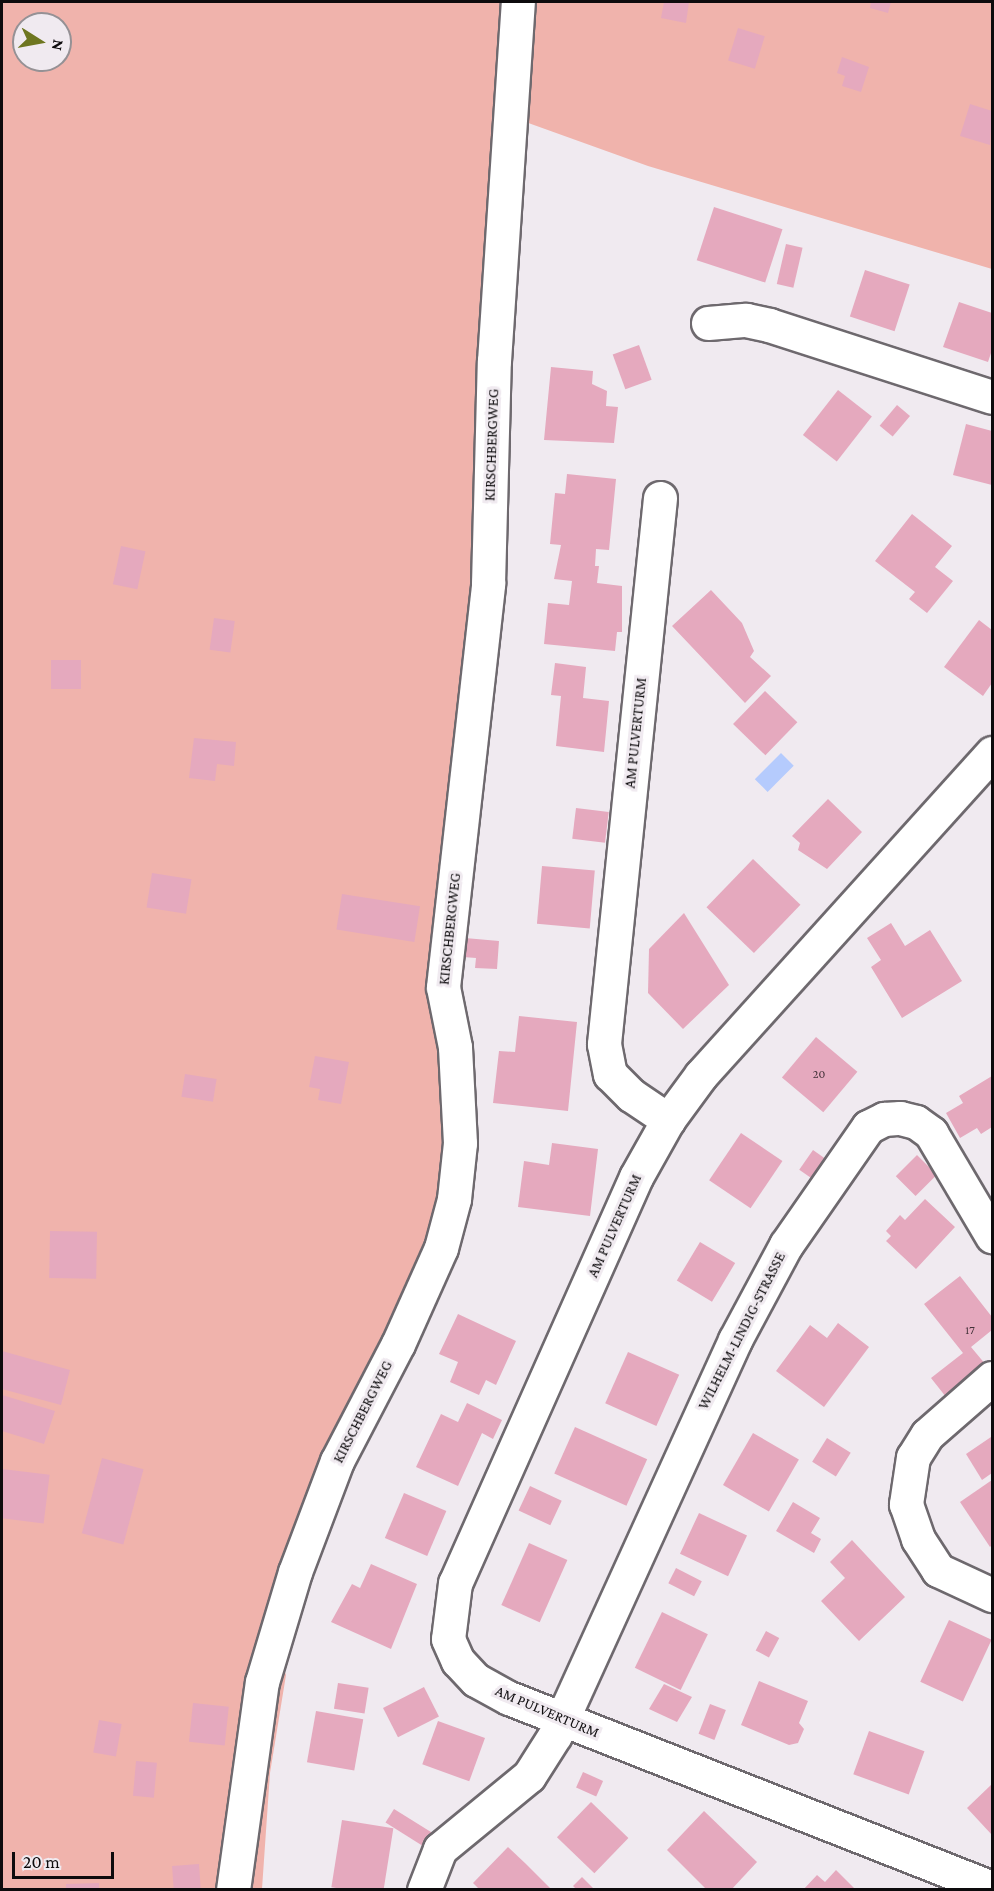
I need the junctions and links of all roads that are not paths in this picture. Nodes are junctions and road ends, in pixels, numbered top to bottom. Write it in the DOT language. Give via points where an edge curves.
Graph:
graph roads {
  1 [pos="518,2"];
  2 [pos="708,323"];
  3 [pos="993,398"];
  4 [pos="660,498"];
  5 [pos="993,753"];
  6 [pos="668,1120"];
  7 [pos="993,1236"];
  8 [pos="993,1378"];
  9 [pos="993,1595"];
  10 [pos="562,1720"];
  11 [pos="993,1888"];
  12 [pos="233,1890"];
  13 [pos="424,1890"];
  1 -- 12 [label="street, KIRSCHBERGWEG" via="494,361 488,584 443,987 456,1057 460,1143 454,1198 441,1248 398,1344 337,1461 295,1572 262,1682"];
  2 -- 3 [label="street" via="746,320 769,325"];
  4 -- 6 [label="street, AM PULVERTURM" via="604,1044 610,1074 631,1095"];
  5 -- 6 [label="street, AM PULVERTURM" via="701,1075"];
  6 -- 10 [label="street, AM PULVERTURM" via="636,1178 455,1583 449,1612 448,1639 458,1661 476,1680"];
  7 -- 10 [label="street, WILHELM-LINDIG-STRASSE" via="931,1133 916,1122 900,1118 884,1119 868,1128 786,1245 735,1340"];
  8 -- 9 [label="street" via="927,1435 913,1457 906,1504 918,1539 938,1570"];
  10 -- 11 [label="street, AM PULVERTURM"];
  10 -- 13 [label="street, WILHELM-LINDIG-STRASSE" via="530,1776 440,1849"];
}
